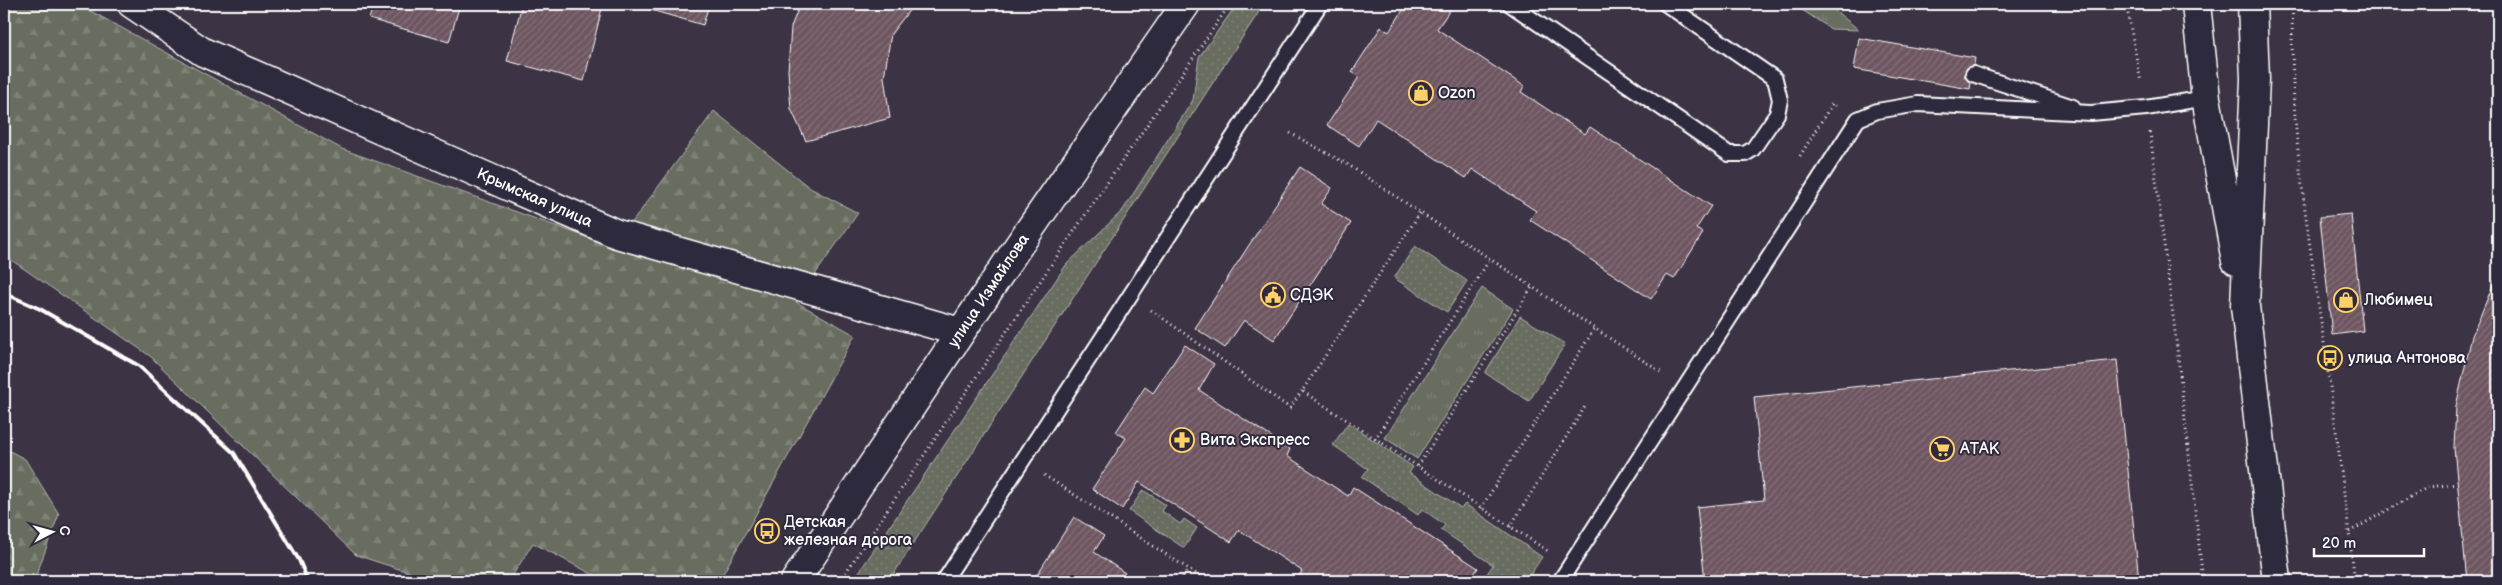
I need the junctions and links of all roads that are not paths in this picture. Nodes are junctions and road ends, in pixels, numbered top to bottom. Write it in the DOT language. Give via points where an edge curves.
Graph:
graph roads {
  1 [pos="132,4"];
  2 [pos="1186,4"];
  3 [pos="1320,4"];
  4 [pos="1510,4"];
  5 [pos="1666,4"];
  6 [pos="2196,4"];
  7 [pos="2252,4"];
  8 [pos="1973,74"];
  9 [pos="2206,98"];
  10 [pos="2091,113"];
  11 [pos="2245,306"];
  12 [pos="960,332"];
  13 [pos="795,581"];
  14 [pos="944,581"];
  15 [pos="1560,581"];
  16 [pos="2277,581"];
  1 -- 12 [label="main road, Крымская улица" via="203,52 617,234"];
  2 -- 12 [label="main road, улица Измайлова"];
  3 -- 14 [label="lane"];
  4 -- 5 [label="lane" via="1729,154 1745,154 1753,149 1777,114 1780,100 1776,79"];
  6 -- 9 [label="main road"];
  7 -- 11 [label="main road" via="2255,79"];
  8 -- 10 [label="lane"];
  9 -- 10 [label="lane"];
  9 -- 11 [label="main road"];
  10 -- 15 [label="lane" via="1918,104 1876,111 1858,119"];
  11 -- 16 [label="main road"];
  12 -- 13 [label="main road, улица Измайлова"];
}
